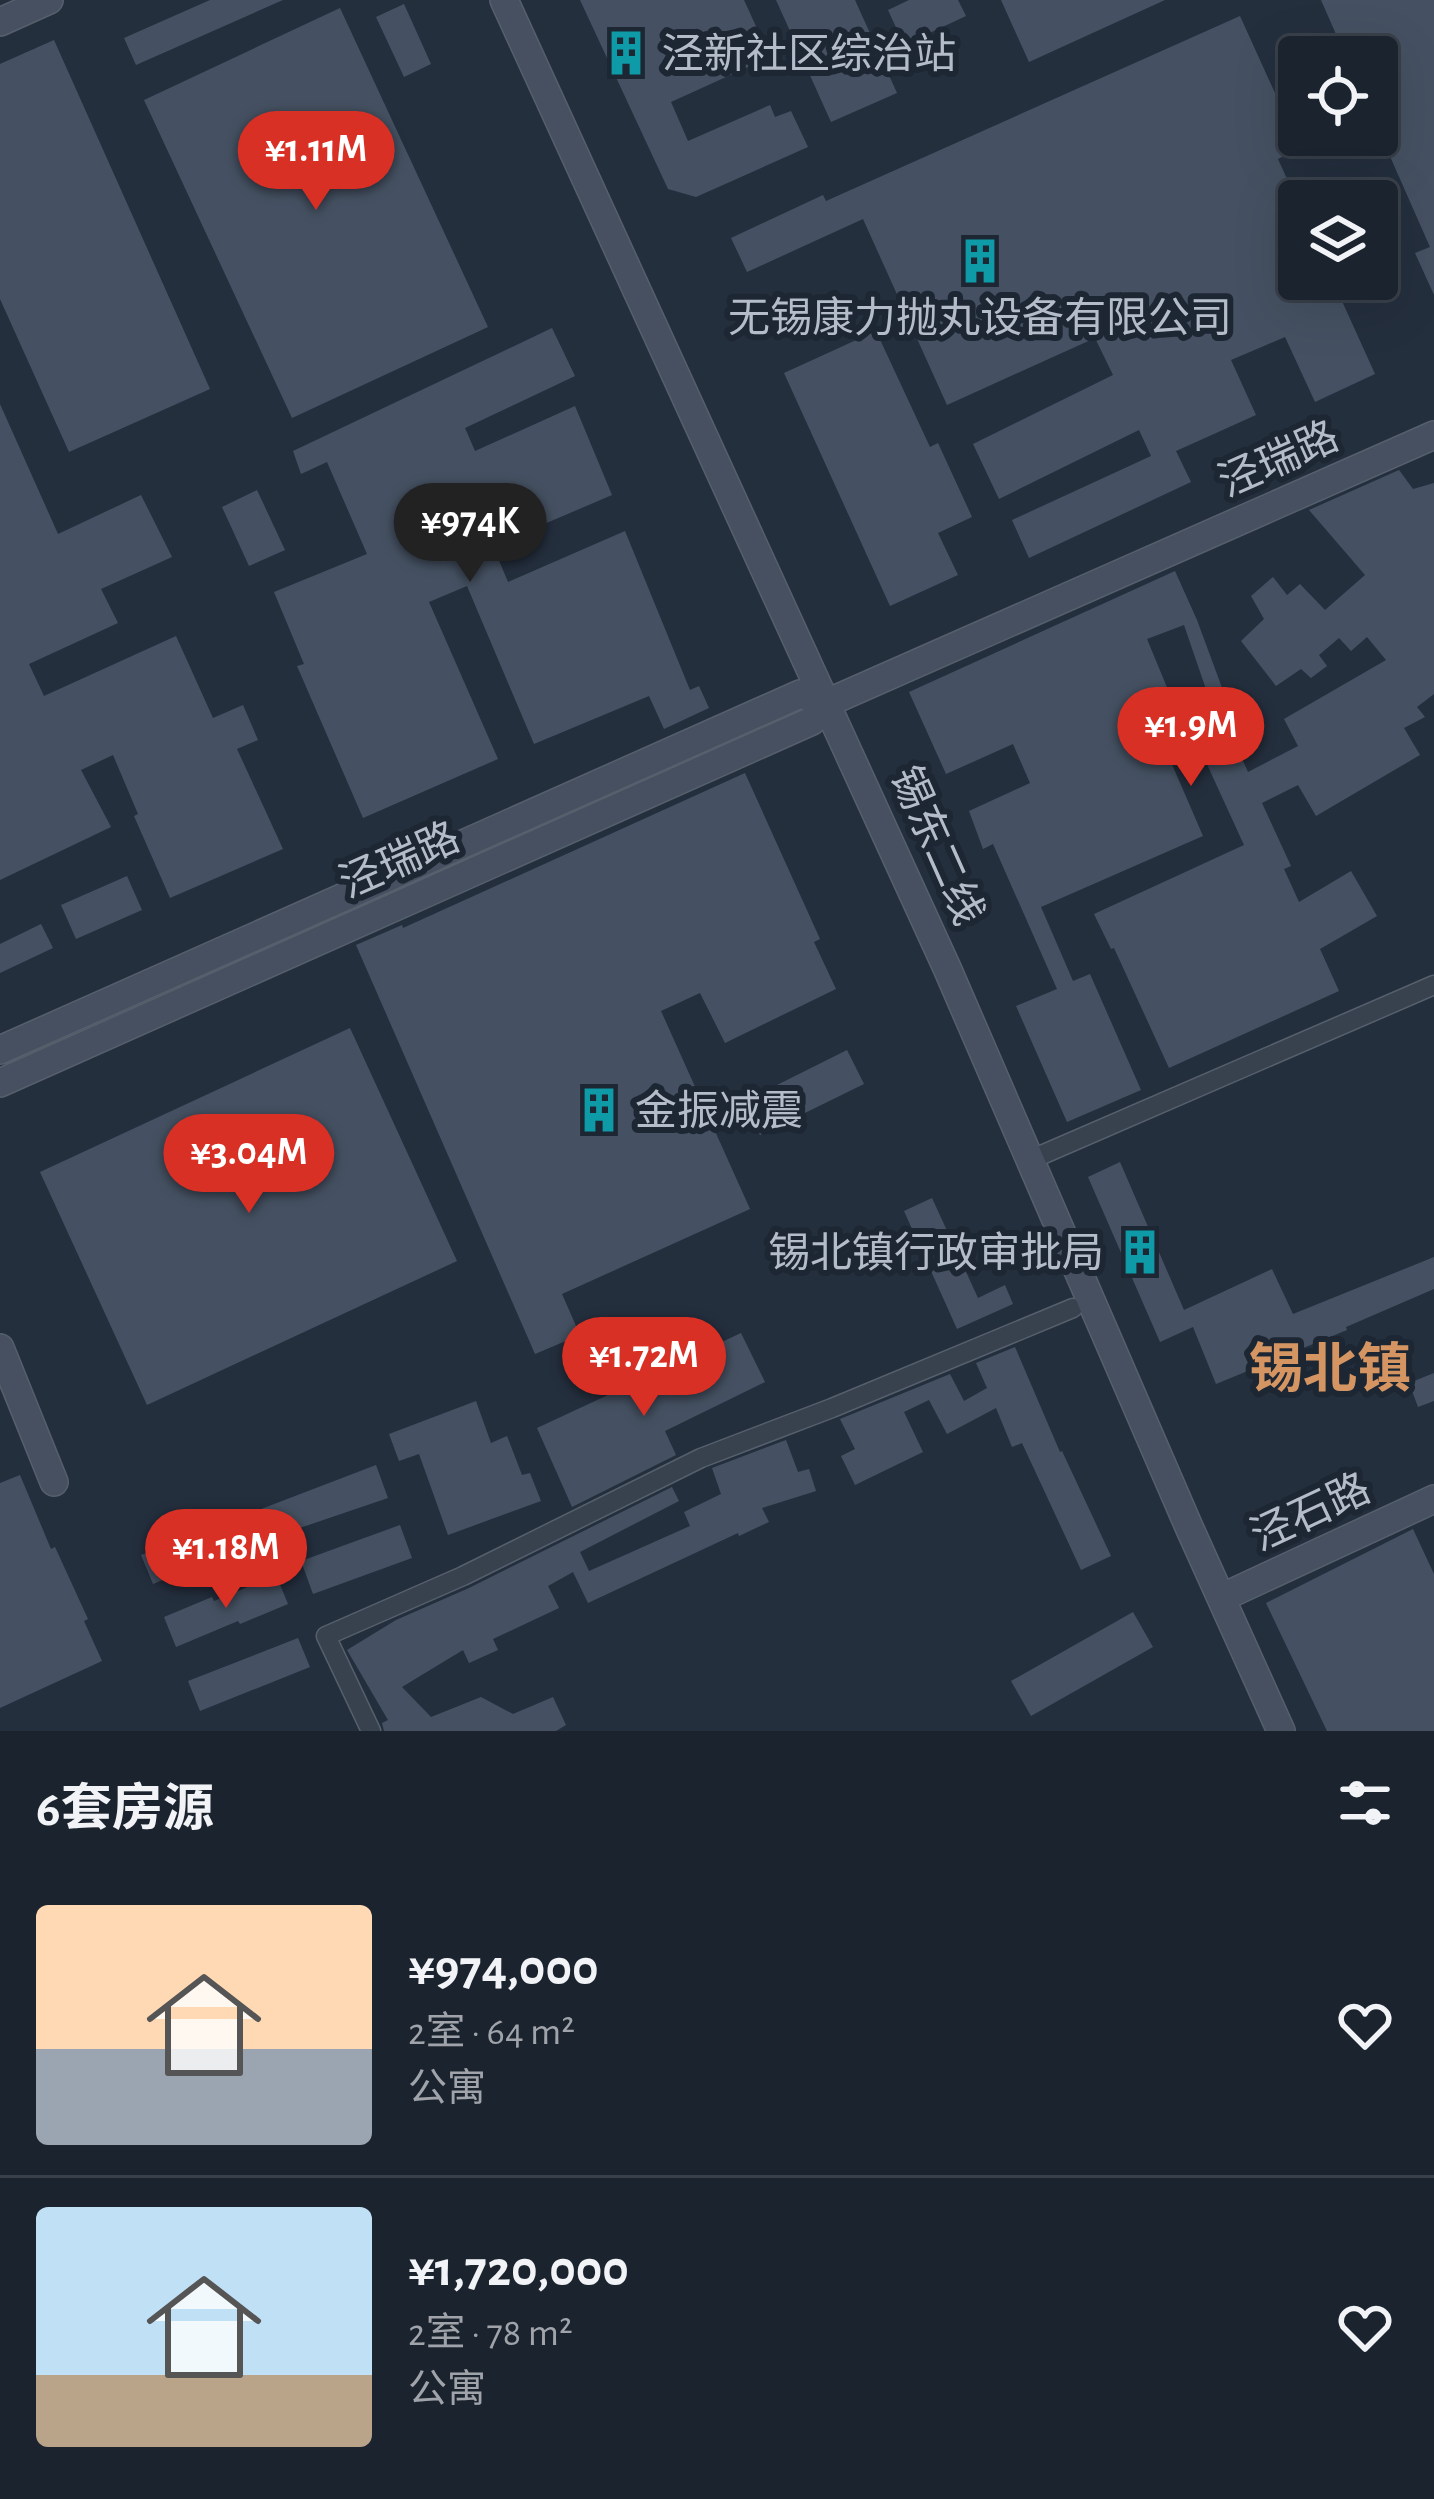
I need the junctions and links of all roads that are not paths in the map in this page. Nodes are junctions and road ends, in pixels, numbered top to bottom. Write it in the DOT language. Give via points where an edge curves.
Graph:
graph roads {
  1 [pos="49,0"];
  2 [pos="504,0"];
  3 [pos="0,22"];
  4 [pos="1434,435"];
  5 [pos="827,703"];
  6 [pos="1434,985"];
  7 [pos="0,1050"];
  8 [pos="0,1083"];
  9 [pos="1030,1160"];
  10 [pos="1073,1308"];
  11 [pos="0,1348"];
  12 [pos="54,1482"];
  13 [pos="1434,1499"];
  14 [pos="1221,1598"];
  15 [pos="370,1731"];
  16 [pos="1281,1731"];
  1 -- 3 [label="street"];
  2 -- 5 [label="street, 锡东二线"];
  4 -- 5 [label="street, 泾瑞路"];
  5 -- 7 [label="street, 泾瑞路" via="800,694"];
  5 -- 8 [label="street, 泾瑞路" via="812,721"];
  5 -- 9 [label="street, 锡东二线"];
  6 -- 9 [label="street"];
  9 -- 14 [label="street, 锡东二线"];
  10 -- 15 [label="street" via="700,1458 326,1636"];
  11 -- 12 [label="street"];
  13 -- 14 [label="street, 泾石路"];
  14 -- 16 [label="street, 锡东二线"];
}
